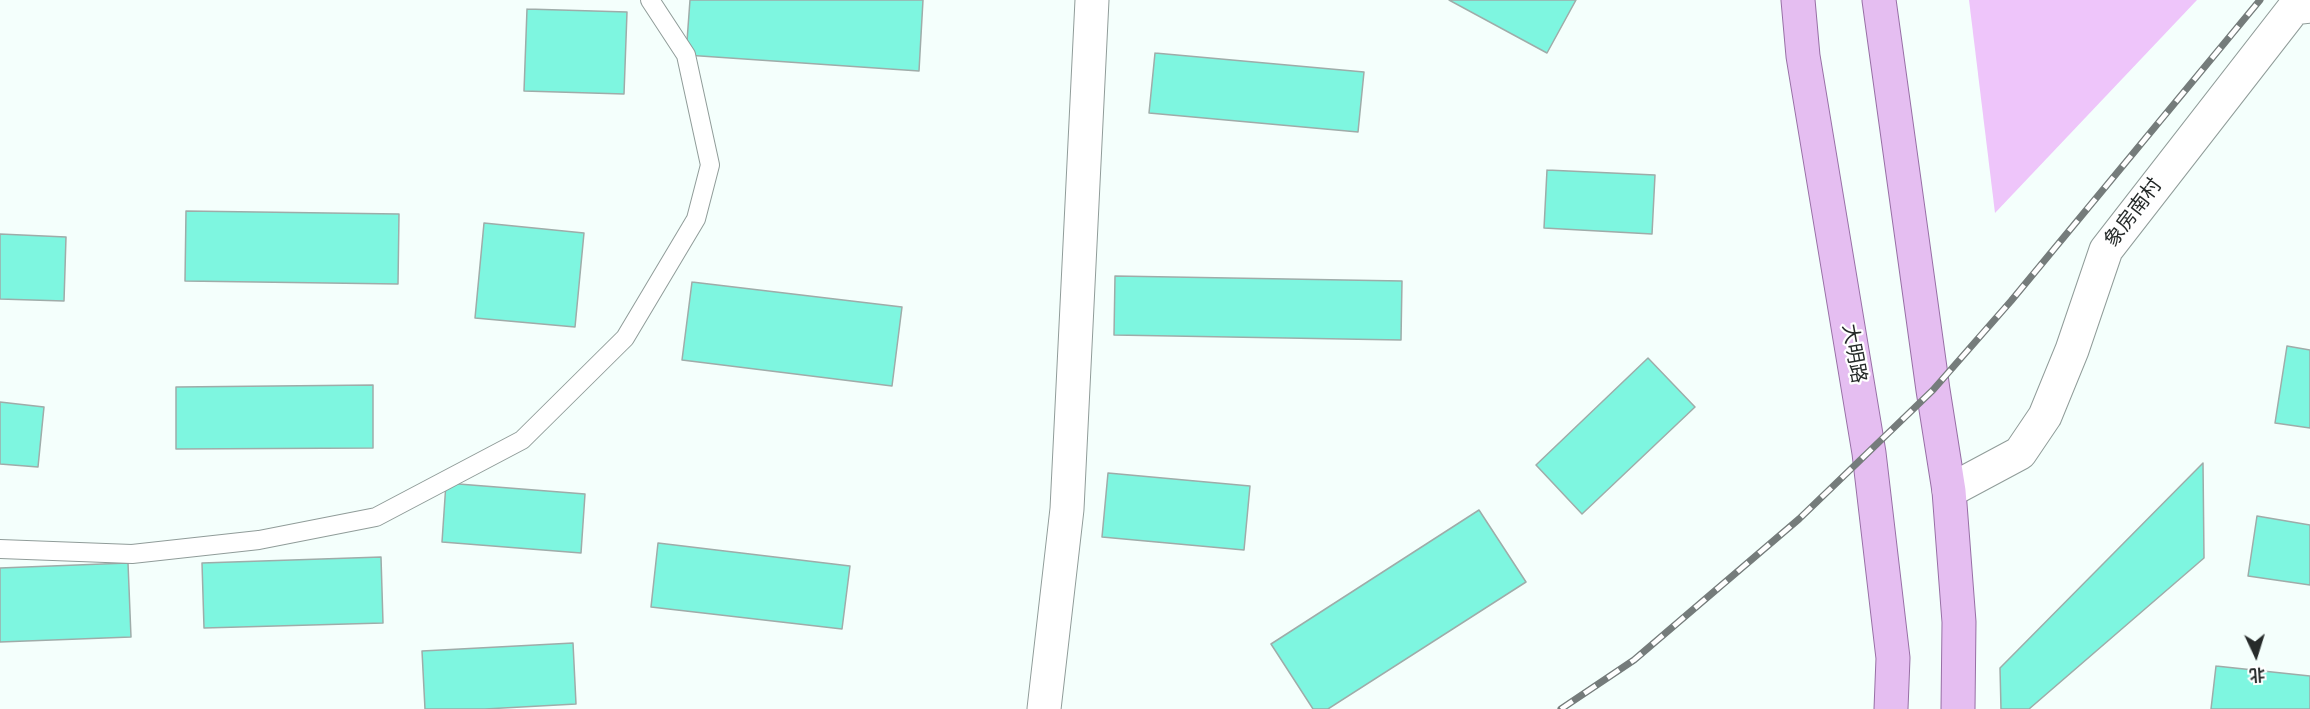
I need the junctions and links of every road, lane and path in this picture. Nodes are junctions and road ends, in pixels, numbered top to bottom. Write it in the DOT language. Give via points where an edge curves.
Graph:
graph roads {
  1 [pos="650,0"];
  2 [pos="1092,0"];
  3 [pos="1798,0"];
  4 [pos="1879,0"];
  5 [pos="2310,6"];
  6 [pos="1949,491"];
  7 [pos="0,549"];
  8 [pos="1044,709"];
  9 [pos="1891,709"];
  10 [pos="1958,709"];
  1 -- 7 [label="lane" via="686,55 708,154 710,165 696,219 625,338 522,440 376,517 260,540 132,554"];
  2 -- 8 [label="street" via="1067,509"];
  3 -- 9 [label="main road, 大明路" via="1803,56 1869,453 1893,658"];
  4 -- 6 [label="main road"];
  5 -- 6 [label="street, 象房南村" via="2294,8 2106,250 2050,405 2020,453"];
  6 -- 10 [label="main road" via="1959,622"];
}
